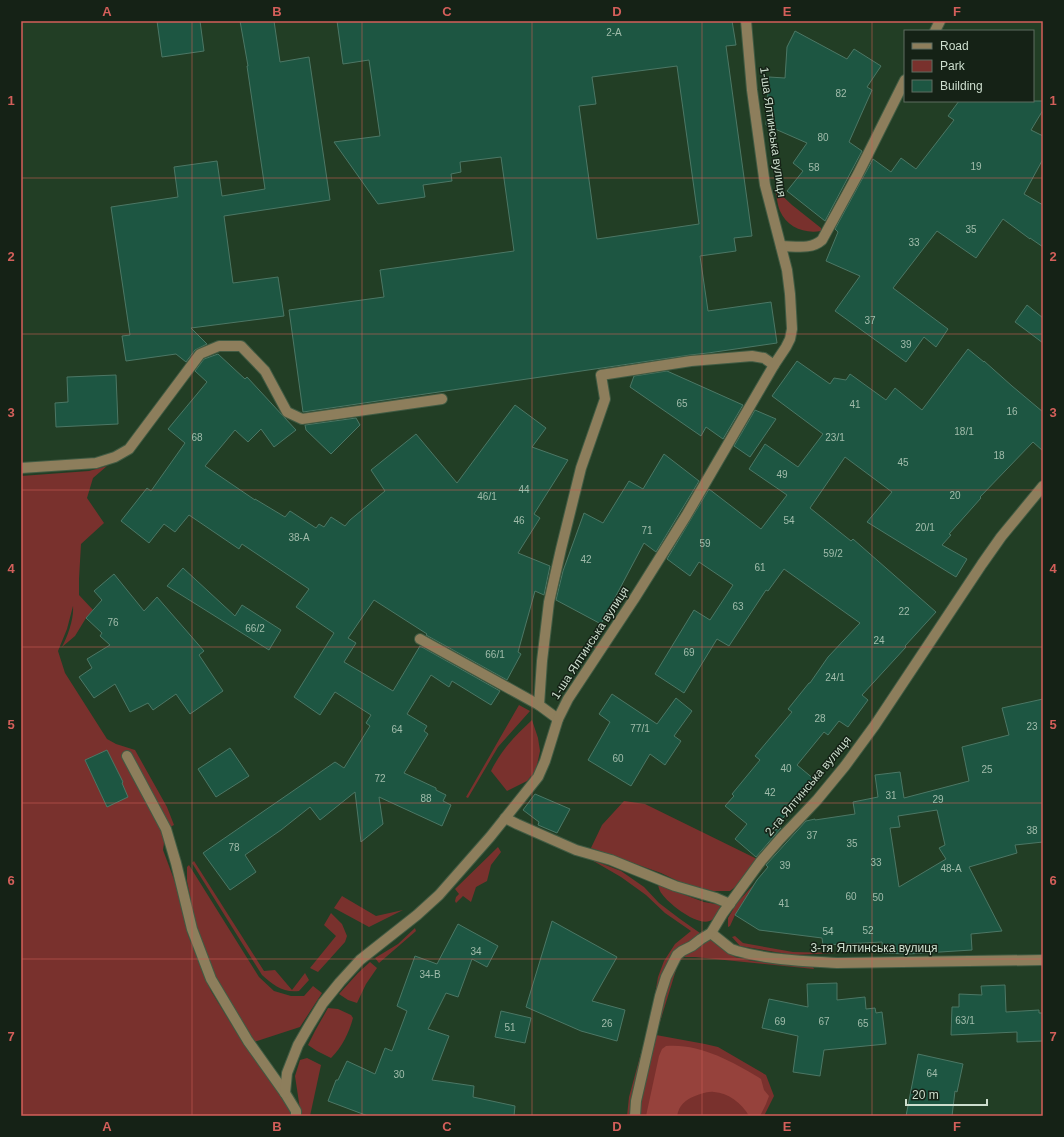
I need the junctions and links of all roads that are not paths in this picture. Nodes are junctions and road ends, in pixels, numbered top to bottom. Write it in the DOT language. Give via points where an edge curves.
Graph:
graph roads {
  1 [pos="746,21"];
  2 [pos="940,21"];
  3 [pos="936,30"];
  4 [pos="904,82"];
  5 [pos="782,246"];
  6 [pos="774,365"];
  7 [pos="442,399"];
  8 [pos="21,468"];
  9 [pos="1043,486"];
  10 [pos="420,639"];
  11 [pos="539,705"];
  12 [pos="558,719"];
  13 [pos="127,756"];
  14 [pos="505,818"];
  15 [pos="730,904"];
  16 [pos="711,933"];
  17 [pos="1043,960"];
  18 [pos="285,1093"];
  19 [pos="296,1116"];
  20 [pos="635,1116"];
  1 -- 5 [label="street, 1-ша Ялтинська вулиця" via="765,185"];
  2 -- 3 [label="street"];
  4 -- 5 [label="street" via="822,240 812,246"];
  5 -- 6 [label="street, 1-ша Ялтинська вулиця" via="790,294 792,329 786,347"];
  6 -- 11 [label="street" via="764,358 752,356 692,361 601,375 605,399 582,468 549,602"];
  6 -- 12 [label="street, 1-ша Ялтинська вулиця" via="686,516"];
  7 -- 8 [label="street" via="302,419 287,412 265,371 241,346 219,346 200,354 129,449 96,463"];
  9 -- 15 [label="street, 2-га Ялтинська вулиця" via="982,564 858,749 816,800 780,838"];
  10 -- 11 [label="street"];
  11 -- 12 [label="street"];
  12 -- 14 [label="street, 1-ша Ялтинська вулиця" via="541,772"];
  13 -- 18 [label="street" via="166,829 192,929 211,979 248,1041"];
  14 -- 15 [label="street" via="576,850 611,860 675,886"];
  14 -- 18 [label="street, 1-ша Ялтинська вулиця" via="438,895 360,960 340,982 308,1026 298,1045 287,1073"];
  15 -- 16 [label="street, 2-га Ялтинська вулиця"];
  16 -- 17 [label="street, 3-тя Ялтинська вулиця" via="731,949 744,953 810,962"];
  16 -- 20 [label="street, 2-га Ялтинська вулиця" via="682,950 666,977 643,1067"];
  18 -- 19 [label="street" via="296,1111"];
}
